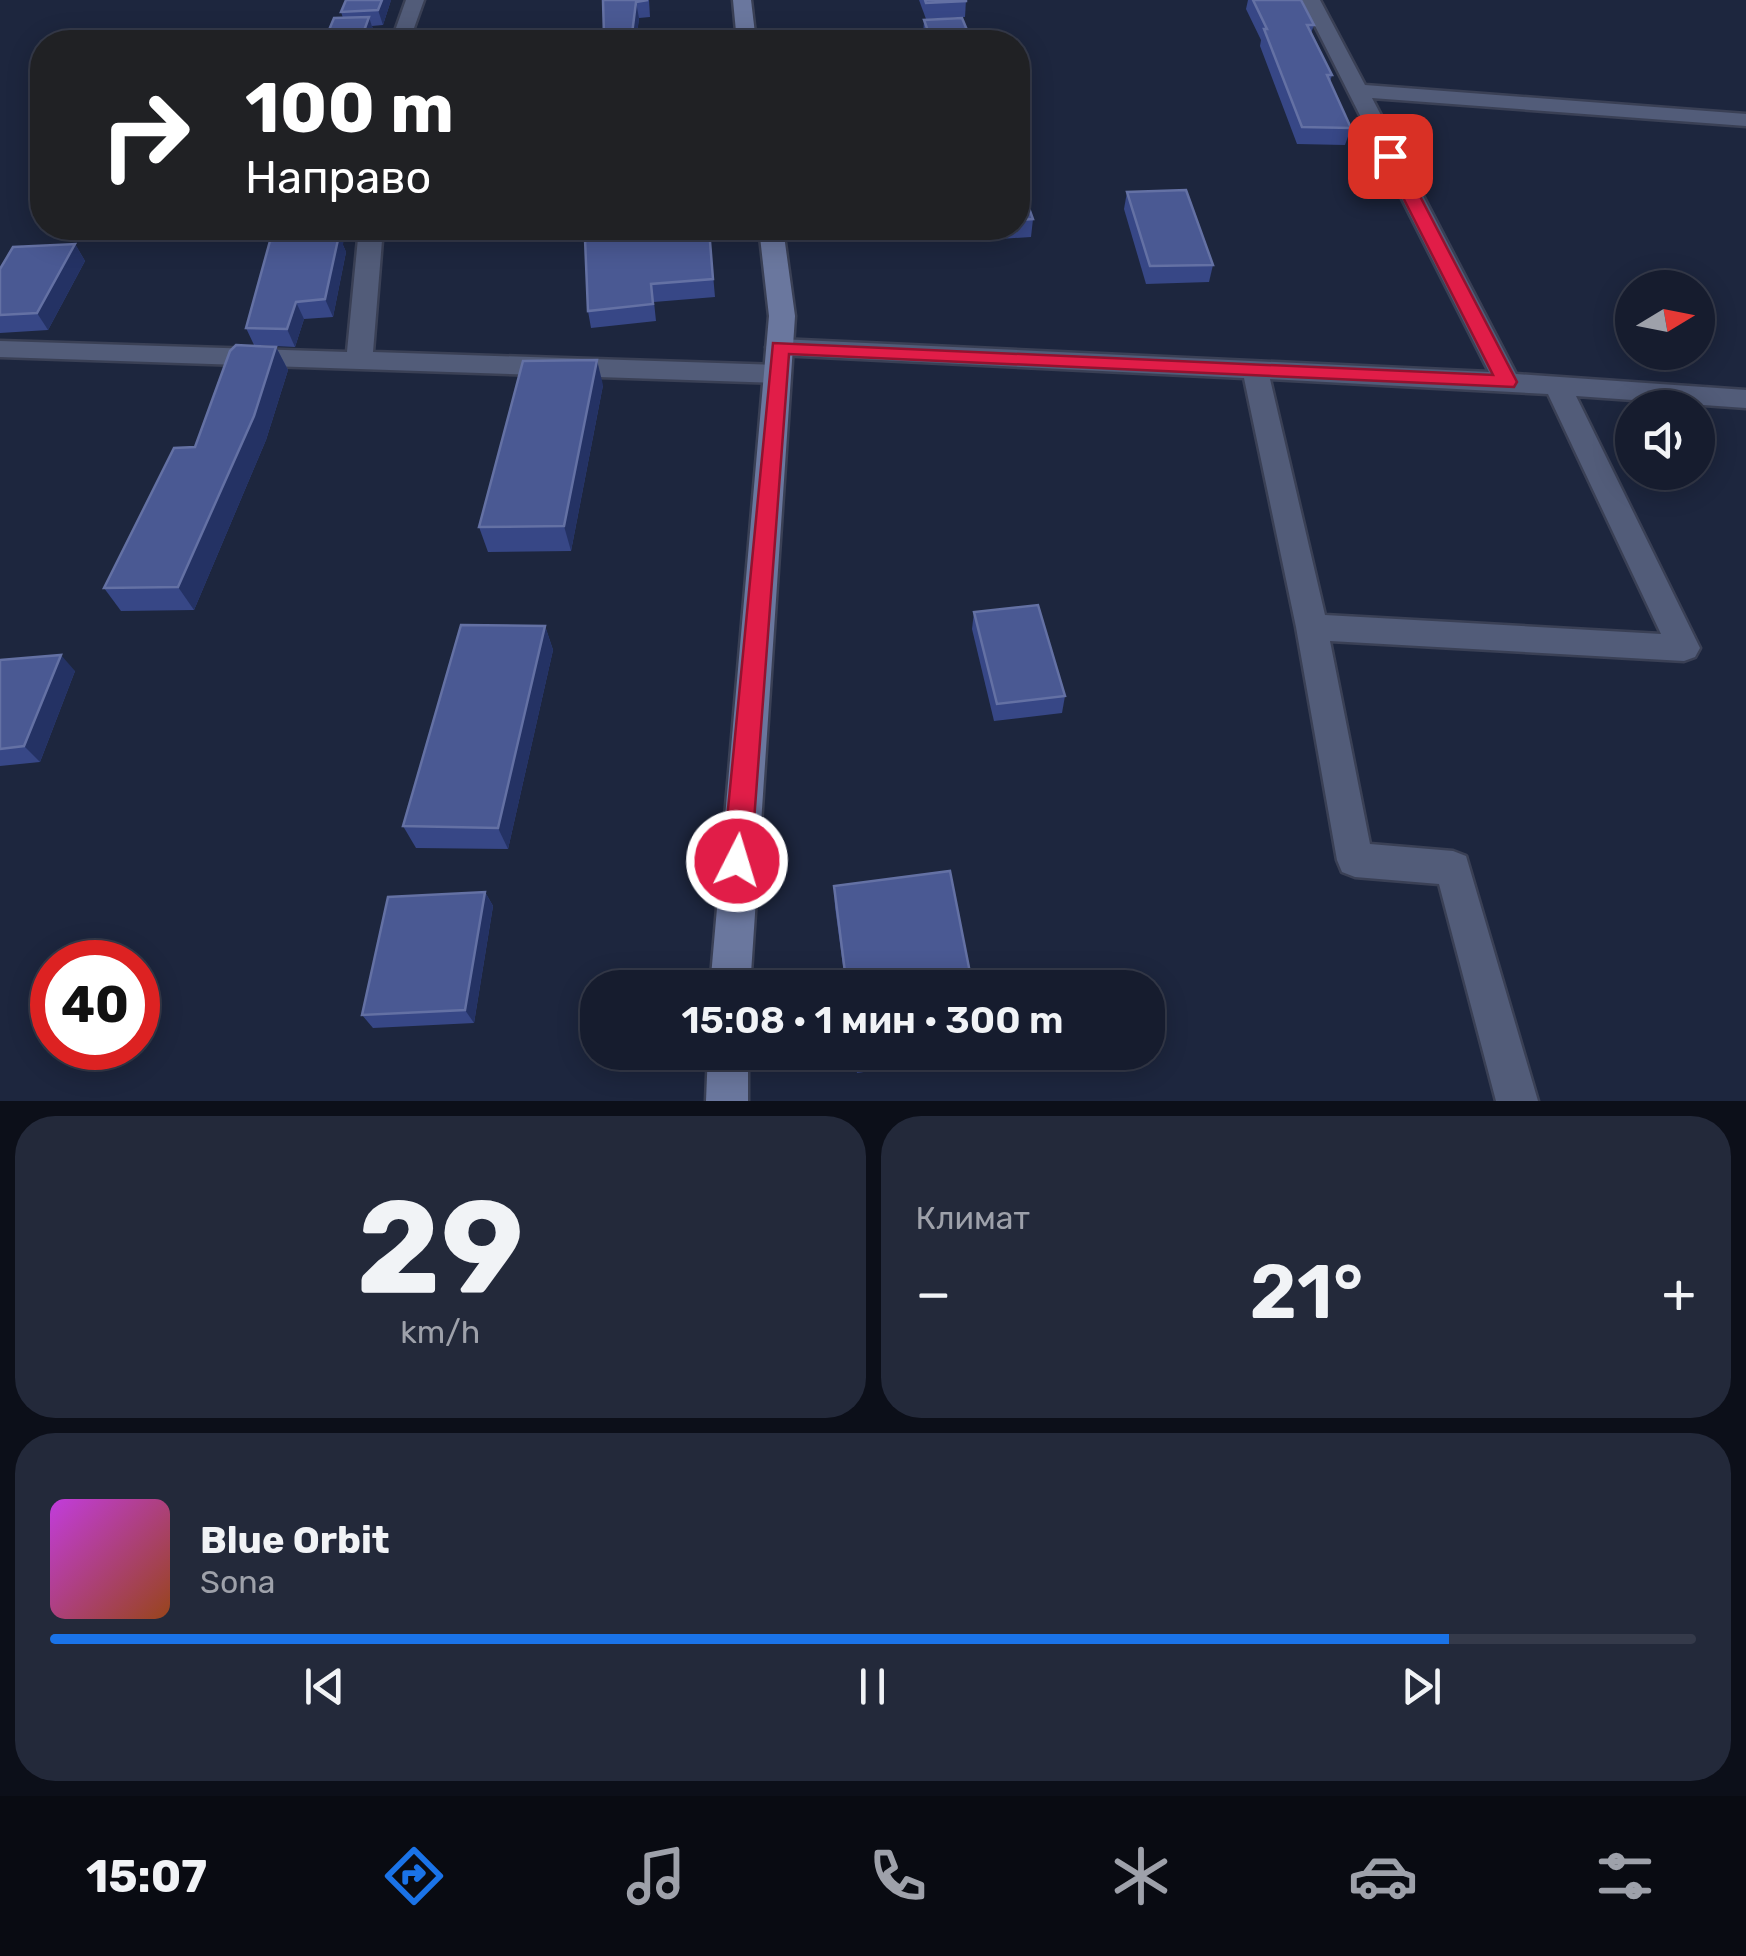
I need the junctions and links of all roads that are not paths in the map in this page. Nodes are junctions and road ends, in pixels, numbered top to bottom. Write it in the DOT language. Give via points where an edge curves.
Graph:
graph roads {
  1 [pos="415,0"];
  2 [pos="742,0"];
  3 [pos="1311,0"];
  4 [pos="404,30"];
  5 [pos="746,30"];
  6 [pos="1357,91"];
  7 [pos="1746,120"];
  8 [pos="370,240"];
  9 [pos="772,240"];
  10 [pos="2,353"];
  11 [pos="359,360"];
  12 [pos="778,360"];
  13 [pos="1255,370"];
  14 [pos="1506,382"];
  15 [pos="1558,386"];
  16 [pos="1746,399"];
  17 [pos="1312,627"];
  18 [pos="731,970"];
  19 [pos="728,1070"];
  20 [pos="727,1101"];
  21 [pos="1517,1101"];
  1 -- 4 [label="street"];
  2 -- 5 [label="street"];
  3 -- 6 [label="street"];
  6 -- 7 [label="street"];
  6 -- 14 [label="street"];
  8 -- 11 [label="street"];
  9 -- 12 [label="street" via="782,316"];
  10 -- 11 [label="street"];
  11 -- 12 [label="street"];
  12 -- 13 [label="street"];
  12 -- 18 [label="street"];
  13 -- 14 [label="street"];
  13 -- 17 [label="street"];
  14 -- 15 [label="street"];
  15 -- 16 [label="street"];
  15 -- 17 [label="street" via="1684,648"];
  17 -- 21 [label="street" via="1355,860 1453,868"];
  19 -- 20 [label="street"];
}
